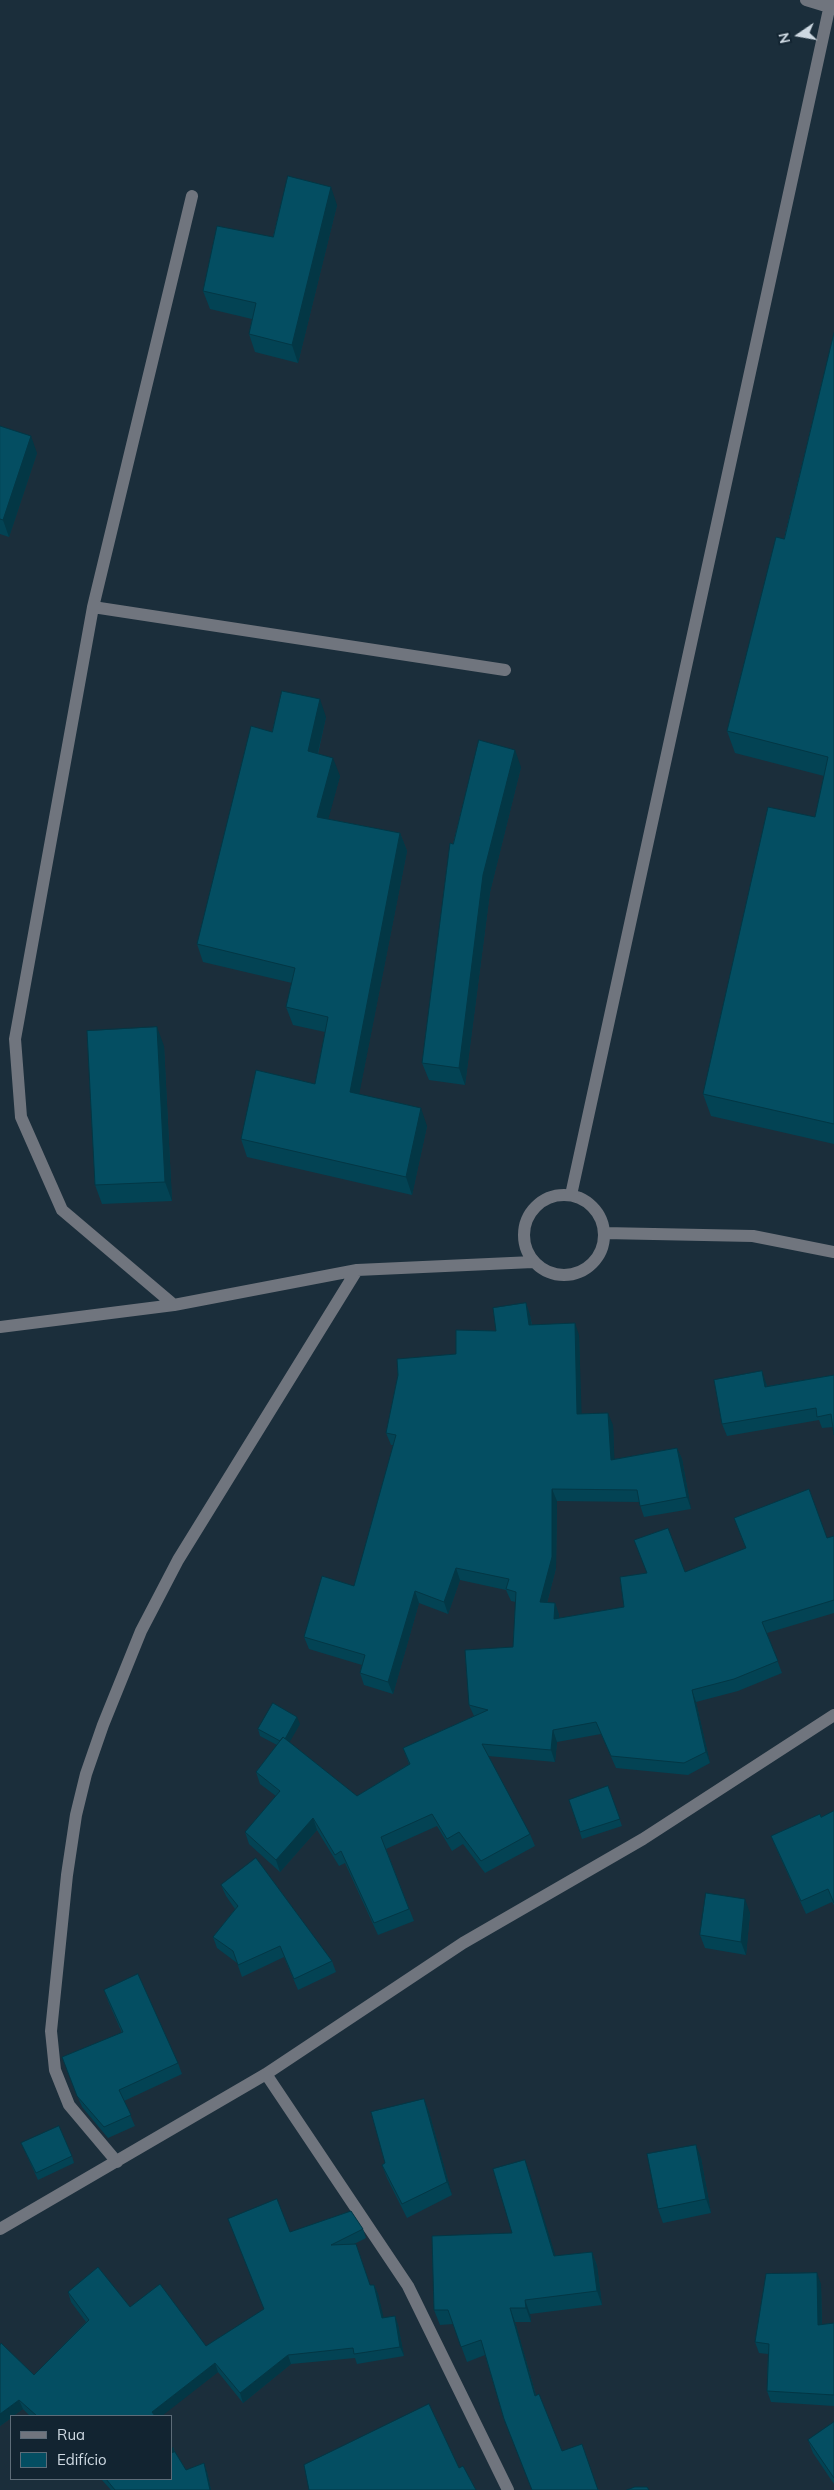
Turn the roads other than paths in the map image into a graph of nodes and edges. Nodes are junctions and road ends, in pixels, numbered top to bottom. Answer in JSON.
{"nodes":[{"id":1,"x":806,"y":0,"type":"edge"},
{"id":2,"x":830,"y":4,"type":"edge"},
{"id":3,"x":192,"y":196,"type":"dead end"},
{"id":4,"x":93,"y":607,"type":"junction"},
{"id":5,"x":505,"y":670,"type":"dead end"},
{"id":6,"x":571,"y":1195,"type":"junction"},
{"id":7,"x":604,"y":1233,"type":"junction"},
{"id":8,"x":834,"y":1252,"type":"edge"},
{"id":9,"x":533,"y":1262,"type":"junction"},
{"id":10,"x":358,"y":1270,"type":"junction"},
{"id":11,"x":174,"y":1305,"type":"junction"},
{"id":12,"x":0,"y":1327,"type":"edge"},
{"id":13,"x":834,"y":1716,"type":"edge"},
{"id":14,"x":266,"y":2074,"type":"junction"},
{"id":15,"x":117,"y":2162,"type":"junction"},
{"id":16,"x":1,"y":2226,"type":"edge"},
{"id":17,"x":508,"y":2490,"type":"edge"}],
"edges":[{"from":1,"to":2,"type":"street"},
{"from":2,"to":6,"type":"street"},
{"from":3,"to":4,"type":"street"},
{"from":4,"to":5,"type":"street"},
{"from":4,"to":11,"type":"street"},
{"from":6,"to":7,"type":"street"},
{"from":6,"to":9,"type":"street"},
{"from":7,"to":8,"type":"street"},
{"from":7,"to":9,"type":"street"},
{"from":9,"to":10,"type":"street"},
{"from":10,"to":11,"type":"street"},
{"from":10,"to":15,"type":"street"},
{"from":11,"to":12,"type":"street"},
{"from":13,"to":14,"type":"street"},
{"from":14,"to":15,"type":"street"},
{"from":14,"to":17,"type":"street"},
{"from":15,"to":16,"type":"street"}]}
